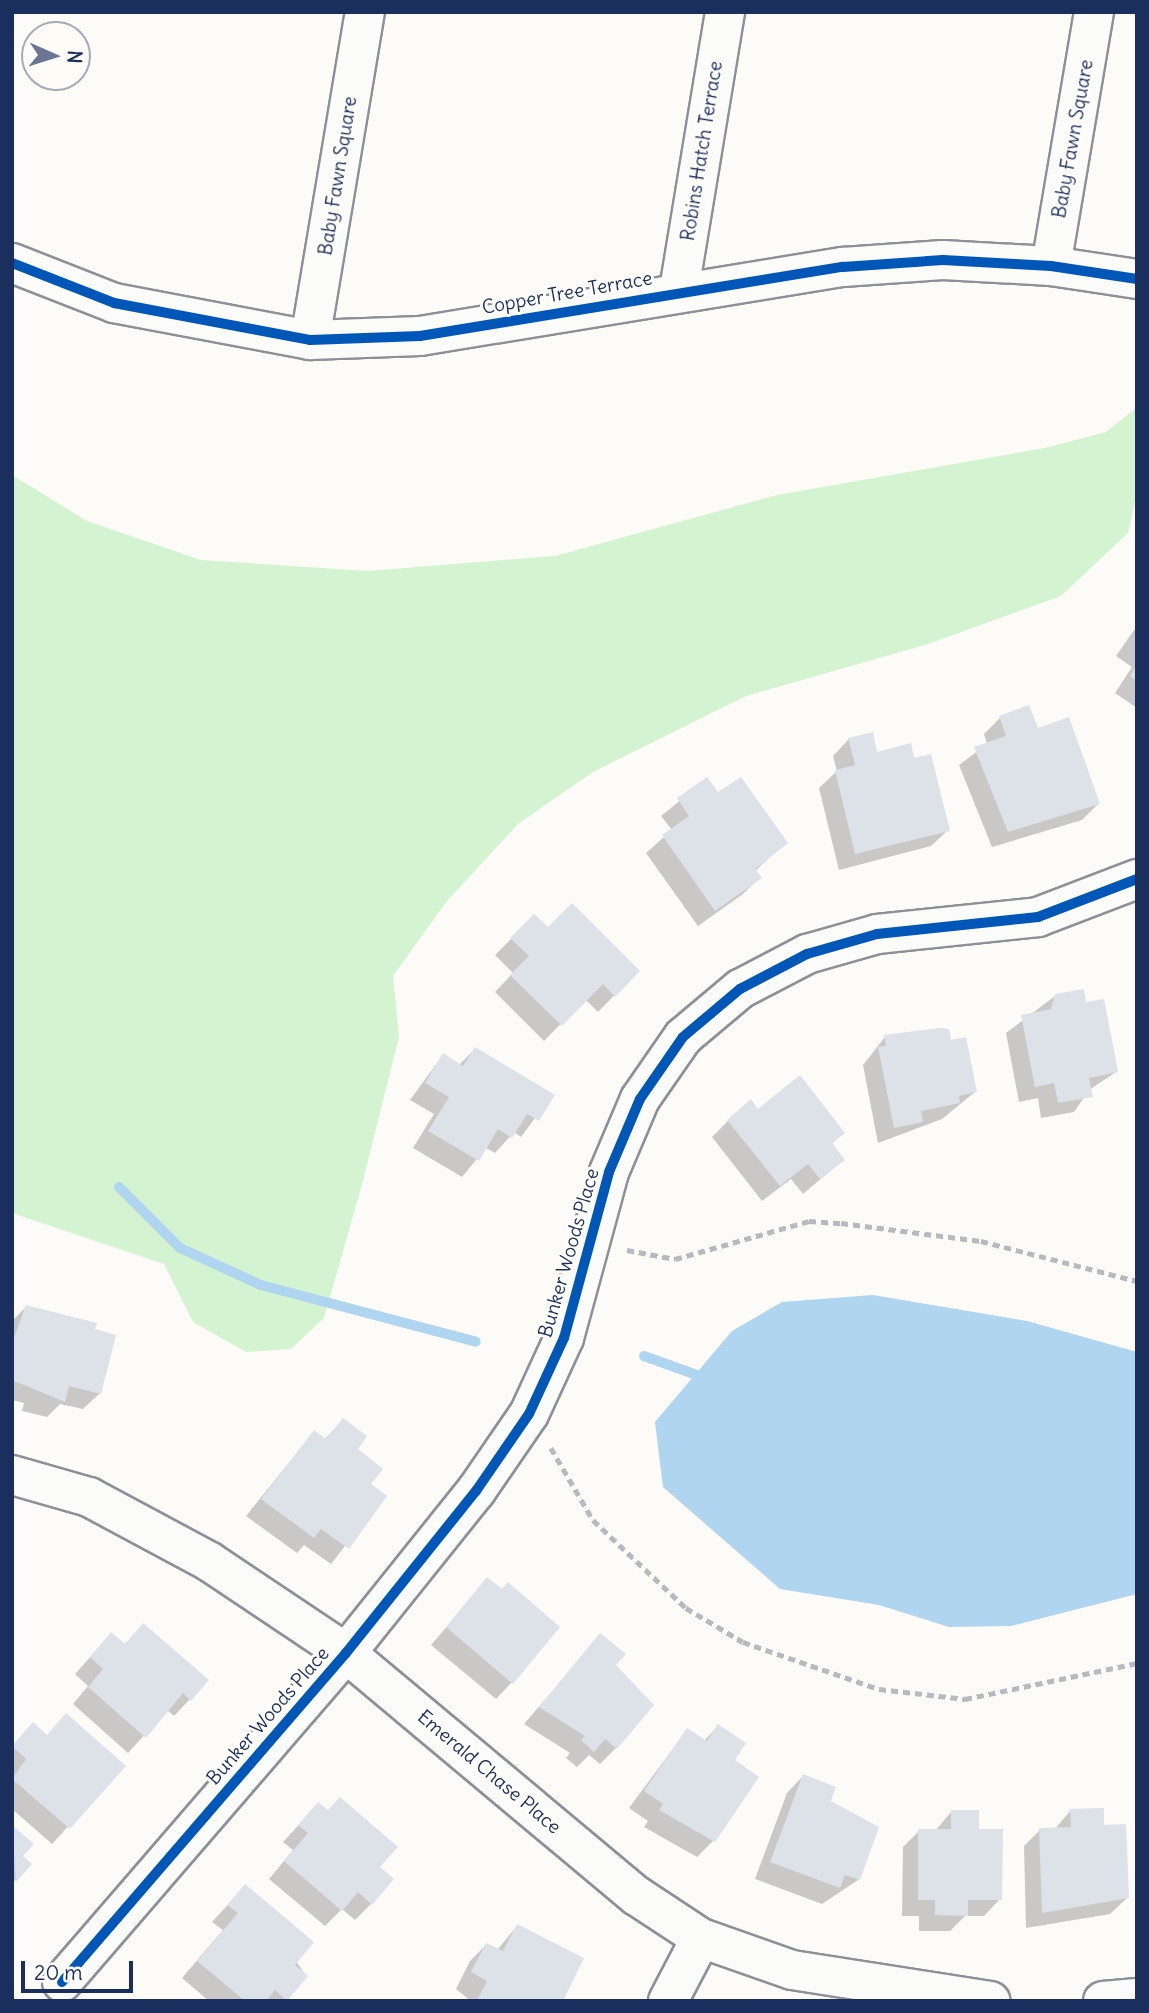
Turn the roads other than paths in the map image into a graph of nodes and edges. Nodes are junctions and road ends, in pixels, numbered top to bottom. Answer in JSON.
{"nodes":[{"id":1,"x":365,"y":12,"type":"edge"},
{"id":2,"x":724,"y":12,"type":"edge"},
{"id":3,"x":1094,"y":12,"type":"edge"},
{"id":4,"x":12,"y":263,"type":"edge"},
{"id":5,"x":1051,"y":266,"type":"junction"},
{"id":6,"x":1137,"y":279,"type":"edge"},
{"id":7,"x":679,"y":290,"type":"junction"},
{"id":8,"x":310,"y":340,"type":"junction"},
{"id":9,"x":1137,"y":879,"type":"edge"},
{"id":10,"x":12,"y":1475,"type":"edge"},
{"id":11,"x":346,"y":1653,"type":"junction"},
{"id":12,"x":701,"y":1937,"type":"junction"},
{"id":13,"x":62,"y":1982,"type":"dead end"},
{"id":14,"x":1137,"y":1998,"type":"edge"},
{"id":15,"x":668,"y":2001,"type":"edge"},
{"id":16,"x":991,"y":2001,"type":"edge"},
{"id":17,"x":1103,"y":2001,"type":"edge"}],
"edges":[{"from":1,"to":8,"type":"street","name":"Baby Fawn Square"},
{"from":2,"to":7,"type":"street","name":"Robins Hatch Terrace"},
{"from":3,"to":5,"type":"street","name":"Baby Fawn Square"},
{"from":4,"to":8,"type":"street","name":"Copper Tree Terrace"},
{"from":5,"to":6,"type":"street","name":"Copper Tree Terrace"},
{"from":5,"to":7,"type":"street","name":"Copper Tree Terrace"},
{"from":7,"to":8,"type":"street","name":"Copper Tree Terrace"},
{"from":9,"to":11,"type":"street","name":"Bunker Woods Place"},
{"from":10,"to":11,"type":"street","name":"Emerald Chase Place"},
{"from":11,"to":12,"type":"street","name":"Emerald Chase Place"},
{"from":11,"to":13,"type":"street","name":"Bunker Woods Place"},
{"from":12,"to":15,"type":"street"},
{"from":12,"to":16,"type":"street","name":"Emerald Chase Place"},
{"from":14,"to":17,"type":"street"}]}
